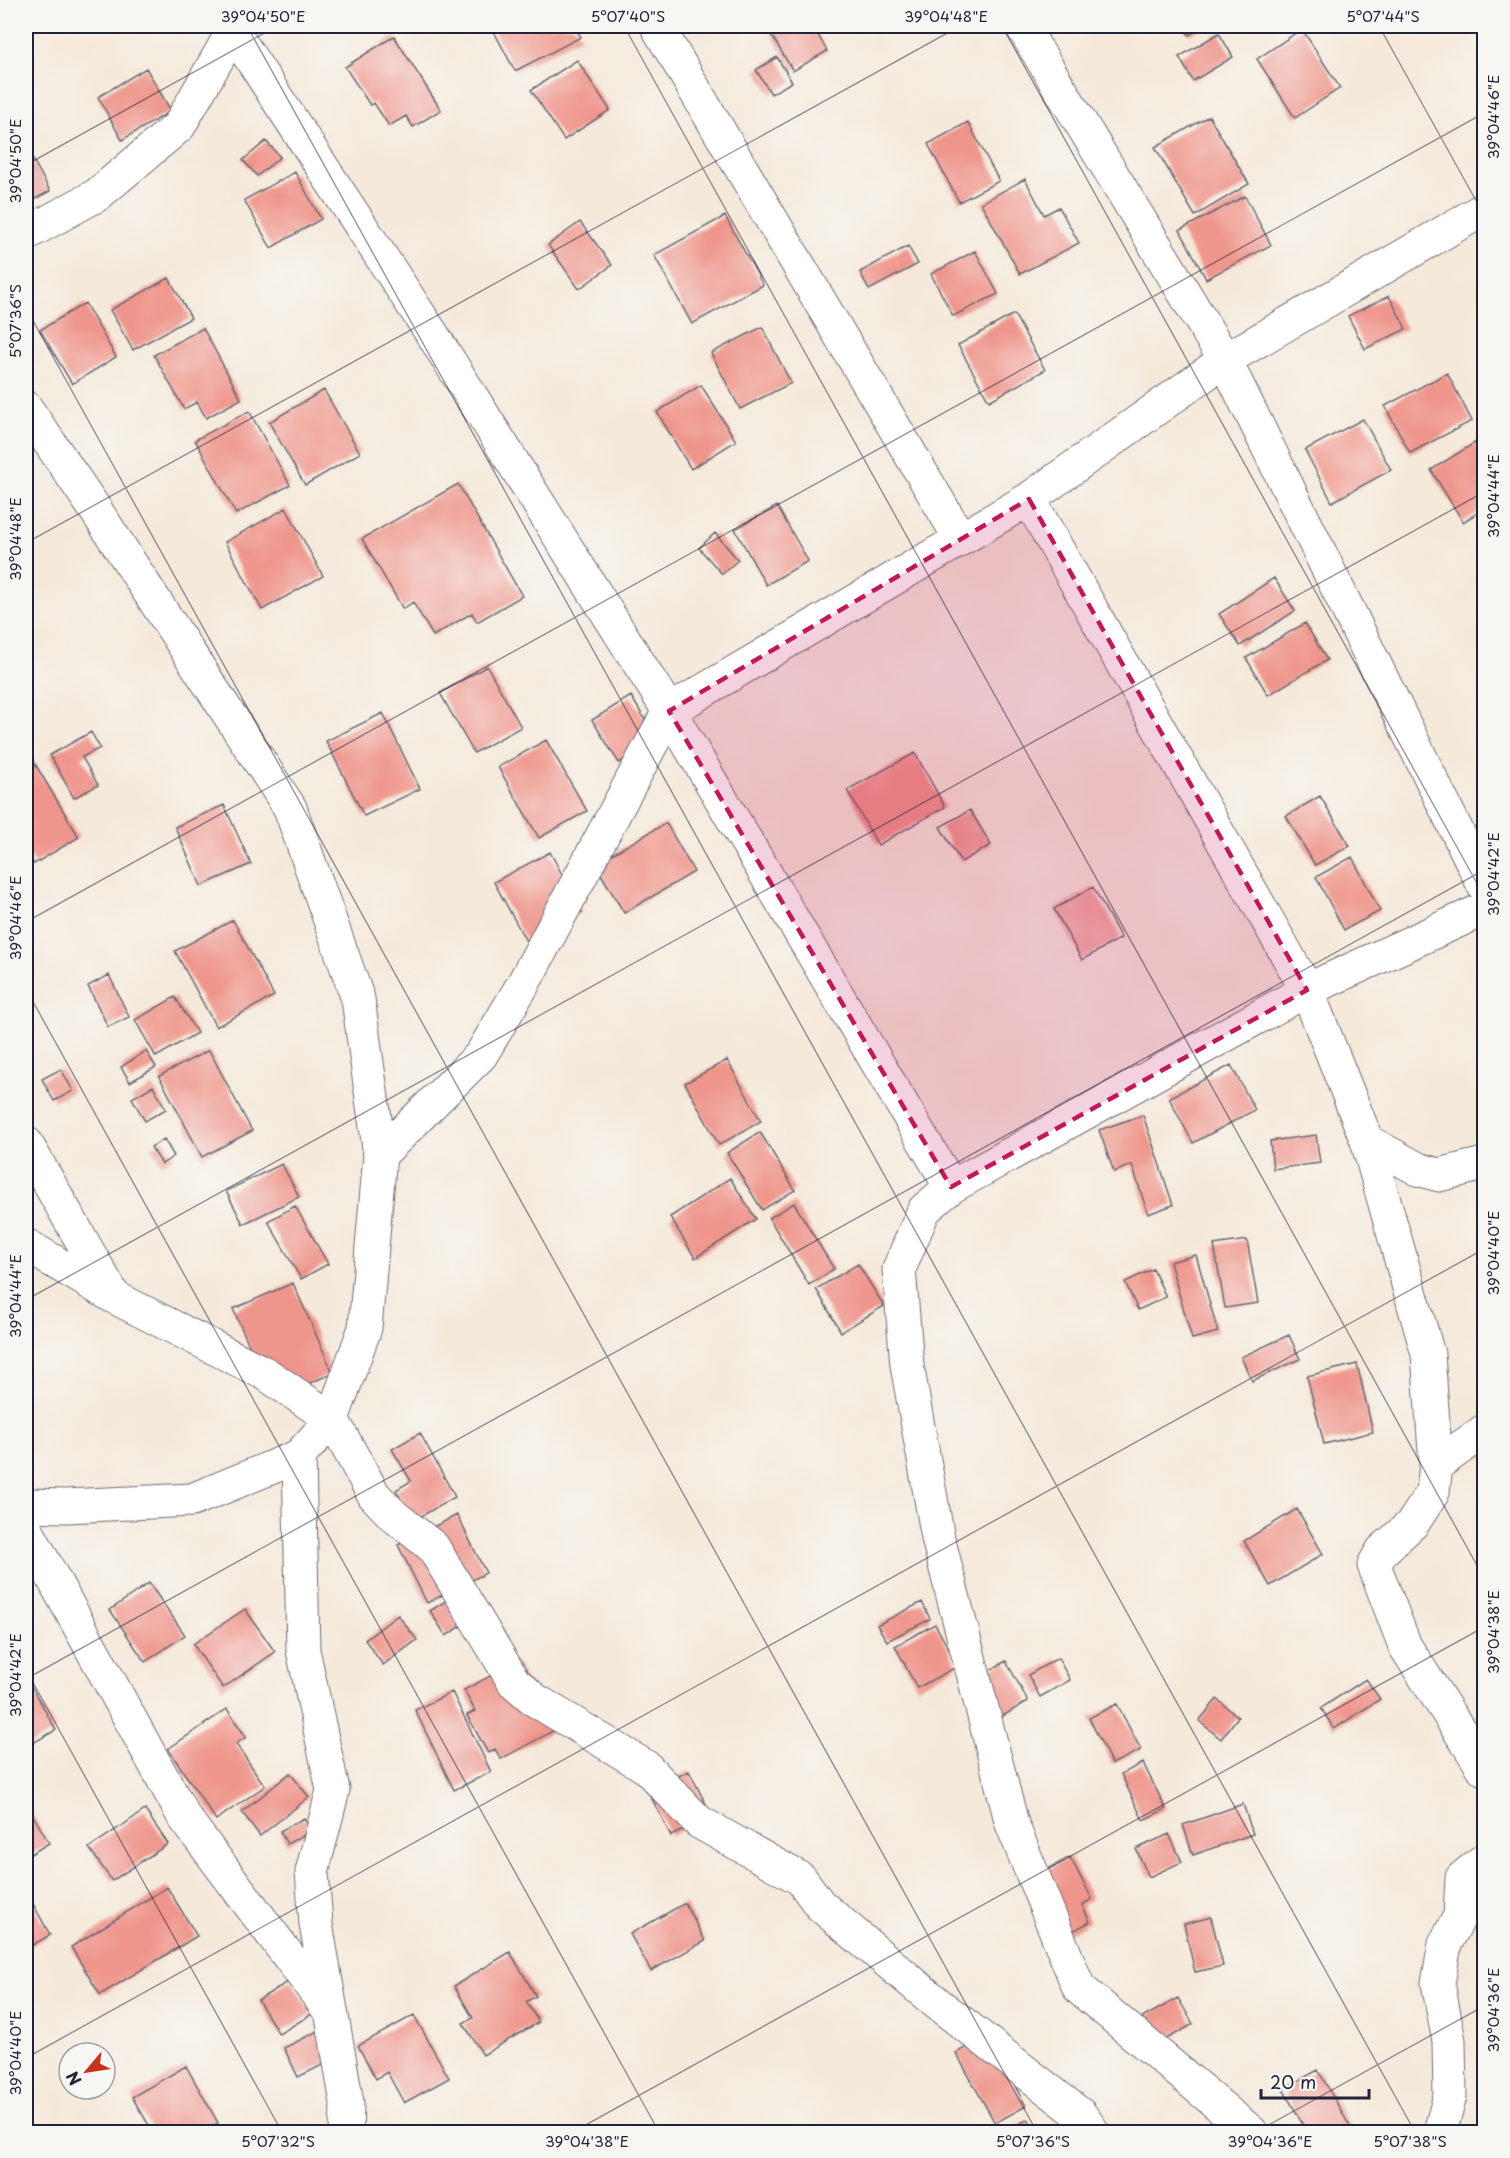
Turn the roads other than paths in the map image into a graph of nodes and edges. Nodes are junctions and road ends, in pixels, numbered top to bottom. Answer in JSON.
{"nodes":[{"id":1,"x":657,"y":26,"type":"edge"},
{"id":2,"x":1022,"y":26,"type":"edge"},
{"id":3,"x":234,"y":28,"type":"edge"},
{"id":4,"x":1485,"y":209,"type":"edge"},
{"id":5,"x":26,"y":234,"type":"edge"},
{"id":6,"x":1225,"y":360,"type":"junction"},
{"id":7,"x":26,"y":408,"type":"edge"},
{"id":8,"x":1029,"y":500,"type":"junction"},
{"id":9,"x":960,"y":538,"type":"junction"},
{"id":10,"x":669,"y":711,"type":"junction"},
{"id":11,"x":1485,"y":886,"type":"edge"},
{"id":12,"x":1485,"y":909,"type":"edge"},
{"id":13,"x":1306,"y":990,"type":"junction"},
{"id":14,"x":1367,"y":1141,"type":"junction"},
{"id":15,"x":26,"y":1143,"type":"edge"},
{"id":16,"x":380,"y":1155,"type":"junction"},
{"id":17,"x":1485,"y":1164,"type":"edge"},
{"id":18,"x":951,"y":1187,"type":"junction"},
{"id":19,"x":26,"y":1245,"type":"edge"},
{"id":20,"x":114,"y":1298,"type":"junction"},
{"id":21,"x":332,"y":1419,"type":"junction"},
{"id":22,"x":1485,"y":1431,"type":"edge"},
{"id":23,"x":299,"y":1456,"type":"junction"},
{"id":24,"x":1436,"y":1465,"type":"junction"},
{"id":25,"x":26,"y":1505,"type":"edge"},
{"id":26,"x":26,"y":1529,"type":"edge"},
{"id":27,"x":1485,"y":1769,"type":"edge"},
{"id":28,"x":1485,"y":1860,"type":"edge"},
{"id":29,"x":329,"y":2010,"type":"junction"},
{"id":30,"x":346,"y":2133,"type":"edge"},
{"id":31,"x":1093,"y":2133,"type":"edge"},
{"id":32,"x":1251,"y":2133,"type":"edge"},
{"id":33,"x":1440,"y":2133,"type":"edge"}],
"edges":[{"from":1,"to":9,"type":"street"},
{"from":2,"to":6,"type":"street"},
{"from":3,"to":5,"type":"street"},
{"from":3,"to":10,"type":"street"},
{"from":4,"to":6,"type":"street"},
{"from":6,"to":8,"type":"street"},
{"from":6,"to":11,"type":"street"},
{"from":7,"to":16,"type":"street"},
{"from":8,"to":9,"type":"street"},
{"from":8,"to":13,"type":"street"},
{"from":9,"to":10,"type":"street"},
{"from":10,"to":16,"type":"street"},
{"from":10,"to":18,"type":"street"},
{"from":12,"to":13,"type":"street"},
{"from":13,"to":14,"type":"street"},
{"from":13,"to":18,"type":"street"},
{"from":14,"to":17,"type":"street"},
{"from":14,"to":24,"type":"street"},
{"from":15,"to":20,"type":"street"},
{"from":16,"to":21,"type":"street"},
{"from":18,"to":32,"type":"street"},
{"from":19,"to":20,"type":"street"},
{"from":20,"to":21,"type":"street"},
{"from":21,"to":23,"type":"street"},
{"from":21,"to":31,"type":"street"},
{"from":22,"to":24,"type":"street"},
{"from":23,"to":25,"type":"street"},
{"from":23,"to":29,"type":"street"},
{"from":24,"to":27,"type":"street"},
{"from":26,"to":29,"type":"street"},
{"from":28,"to":33,"type":"street"},
{"from":29,"to":30,"type":"street"}]}
